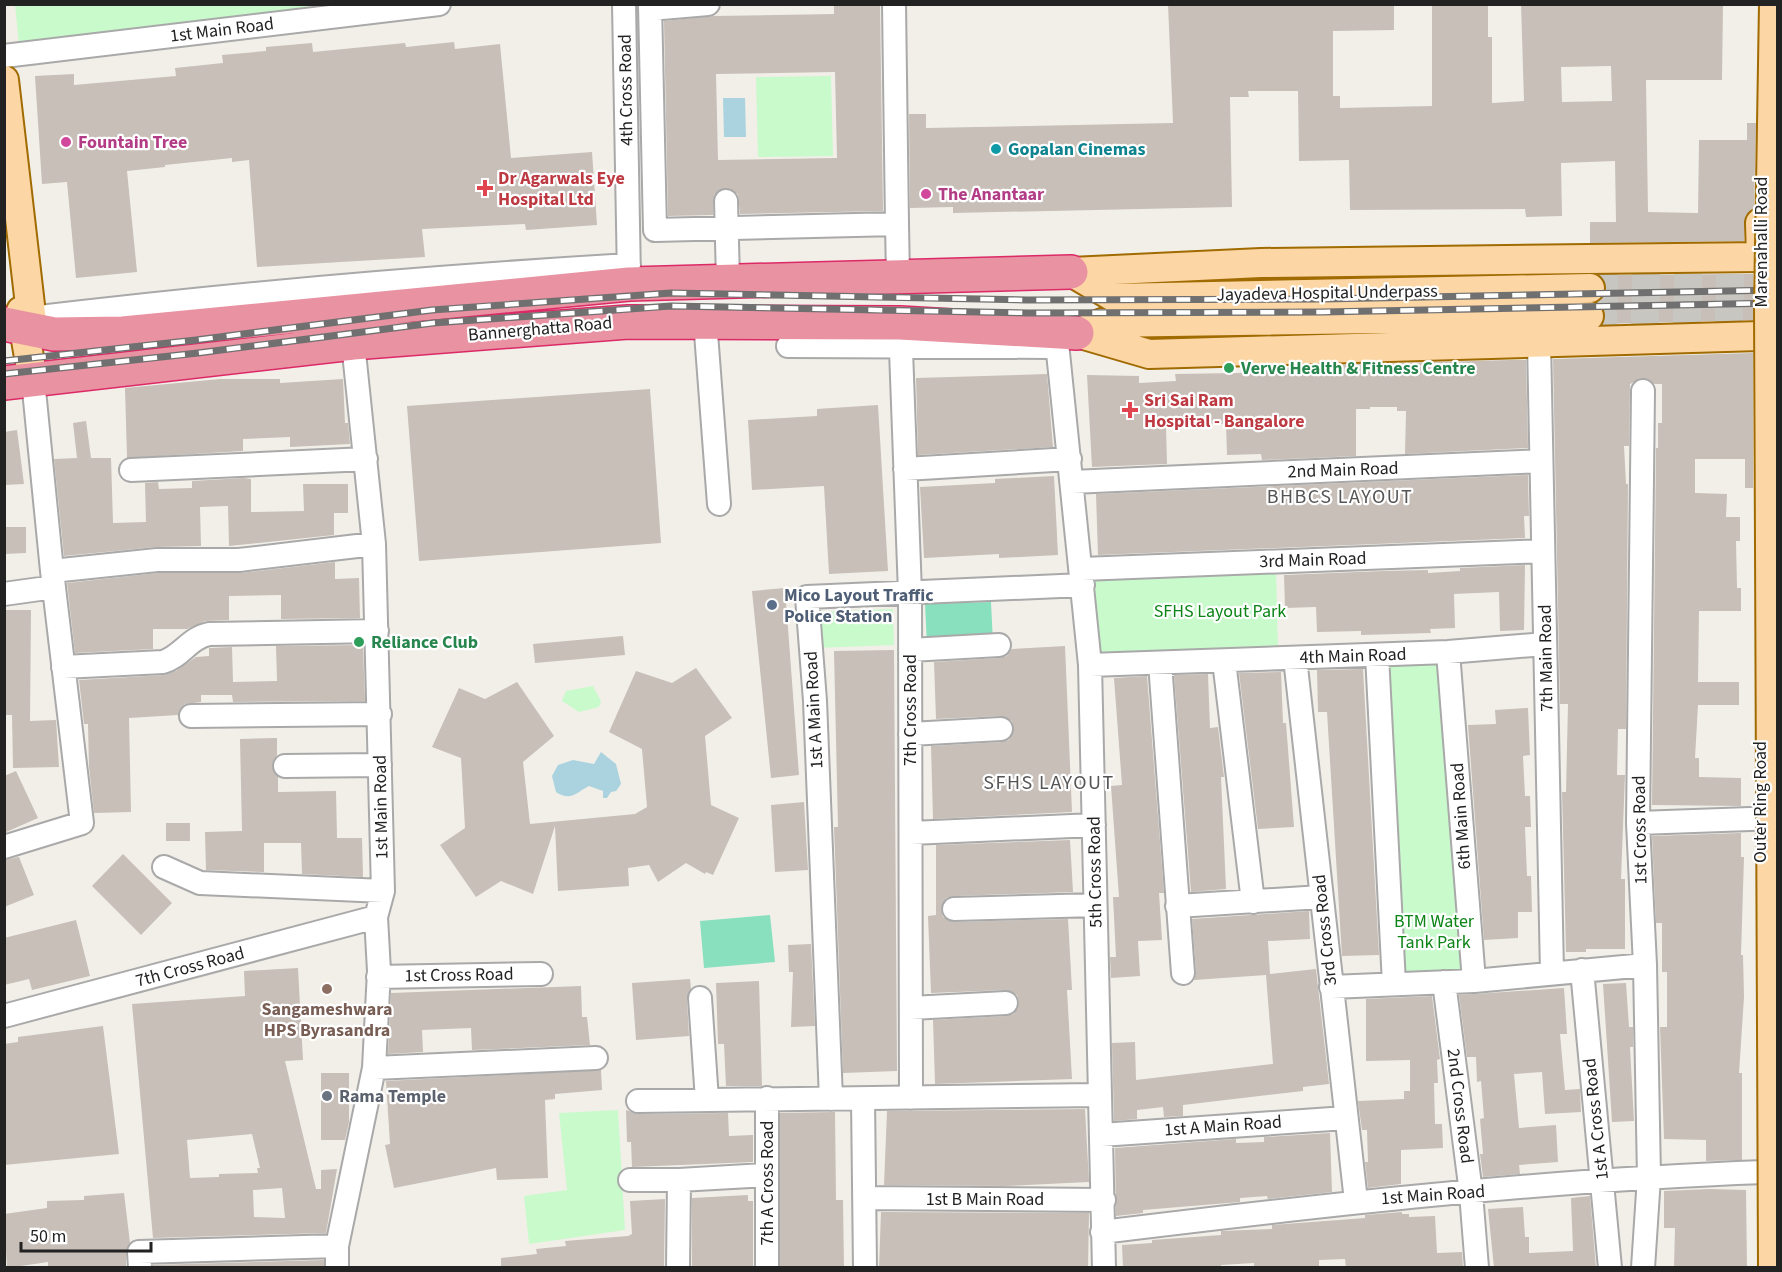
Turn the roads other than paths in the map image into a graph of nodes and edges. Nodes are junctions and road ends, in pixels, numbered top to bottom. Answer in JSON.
{"nodes":[{"id":1,"x":439,"y":4,"type":"edge"},
{"id":2,"x":624,"y":4,"type":"edge"},
{"id":3,"x":708,"y":4,"type":"edge"},
{"id":4,"x":894,"y":4,"type":"edge"},
{"id":5,"x":1766,"y":4,"type":"edge"},
{"id":6,"x":1774,"y":4,"type":"edge"},
{"id":7,"x":650,"y":7,"type":"edge"},
{"id":8,"x":4,"y":56,"type":"edge"},
{"id":9,"x":4,"y":80,"type":"edge"},
{"id":10,"x":4,"y":189,"type":"edge"},
{"id":11,"x":726,"y":201,"type":"dead end"},
{"id":12,"x":897,"y":224,"type":"junction"},
{"id":13,"x":726,"y":228,"type":"junction"},
{"id":14,"x":1761,"y":257,"type":"junction"},
{"id":15,"x":1071,"y":272,"type":"junction"},
{"id":16,"x":629,"y":274,"type":"junction"},
{"id":17,"x":898,"y":276,"type":"junction"},
{"id":18,"x":728,"y":281,"type":"junction"},
{"id":19,"x":705,"y":320,"type":"junction"},
{"id":20,"x":23,"y":325,"type":"edge"},
{"id":21,"x":900,"y":334,"type":"junction"},
{"id":22,"x":1760,"y":336,"type":"junction"},
{"id":23,"x":1064,"y":338,"type":"junction"},
{"id":24,"x":1539,"y":342,"type":"junction"},
{"id":25,"x":354,"y":343,"type":"junction"},
{"id":26,"x":788,"y":346,"type":"dead end"},
{"id":27,"x":24,"y":385,"type":"edge"},
{"id":28,"x":1643,"y":391,"type":"dead end"},
{"id":29,"x":4,"y":396,"type":"edge"},
{"id":30,"x":366,"y":459,"type":"junction"},
{"id":31,"x":1070,"y":459,"type":"junction"},
{"id":32,"x":1541,"y":461,"type":"junction"},
{"id":33,"x":905,"y":469,"type":"junction"},
{"id":34,"x":131,"y":470,"type":"dead end"},
{"id":35,"x":1072,"y":482,"type":"junction"},
{"id":36,"x":719,"y":504,"type":"dead end"},
{"id":37,"x":374,"y":544,"type":"junction"},
{"id":38,"x":1544,"y":552,"type":"junction"},
{"id":39,"x":1083,"y":577,"type":"junction"},
{"id":40,"x":52,"y":579,"type":"junction"},
{"id":41,"x":910,"y":593,"type":"junction"},
{"id":42,"x":4,"y":594,"type":"edge"},
{"id":43,"x":377,"y":631,"type":"junction"},
{"id":44,"x":1545,"y":644,"type":"junction"},
{"id":45,"x":999,"y":645,"type":"dead end"},
{"id":46,"x":910,"y":650,"type":"junction"},
{"id":47,"x":1448,"y":652,"type":"junction"},
{"id":48,"x":1377,"y":655,"type":"junction"},
{"id":49,"x":1295,"y":658,"type":"junction"},
{"id":50,"x":1224,"y":661,"type":"junction"},
{"id":51,"x":1160,"y":663,"type":"junction"},
{"id":52,"x":1090,"y":665,"type":"junction"},
{"id":53,"x":63,"y":667,"type":"junction"},
{"id":54,"x":380,"y":714,"type":"junction"},
{"id":55,"x":191,"y":716,"type":"dead end"},
{"id":56,"x":1001,"y":729,"type":"dead end"},
{"id":57,"x":910,"y":734,"type":"junction"},
{"id":58,"x":380,"y":765,"type":"junction"},
{"id":59,"x":285,"y":766,"type":"dead end"},
{"id":60,"x":1769,"y":819,"type":"edge"},
{"id":61,"x":1638,"y":823,"type":"junction"},
{"id":62,"x":1094,"y":825,"type":"junction"},
{"id":63,"x":911,"y":833,"type":"junction"},
{"id":64,"x":4,"y":847,"type":"edge"},
{"id":65,"x":164,"y":867,"type":"dead end"},
{"id":66,"x":383,"y":891,"type":"junction"},
{"id":67,"x":1321,"y":897,"type":"junction"},
{"id":68,"x":1252,"y":902,"type":"junction"},
{"id":69,"x":1095,"y":905,"type":"junction"},
{"id":70,"x":1177,"y":906,"type":"junction"},
{"id":71,"x":954,"y":909,"type":"dead end"},
{"id":72,"x":376,"y":917,"type":"junction"},
{"id":73,"x":1645,"y":965,"type":"junction"},
{"id":74,"x":1582,"y":970,"type":"junction"},
{"id":75,"x":1183,"y":972,"type":"dead end"},
{"id":76,"x":1552,"y":973,"type":"junction"},
{"id":77,"x":541,"y":974,"type":"dead end"},
{"id":78,"x":378,"y":977,"type":"junction"},
{"id":79,"x":1444,"y":981,"type":"junction"},
{"id":80,"x":1474,"y":981,"type":"junction"},
{"id":81,"x":1394,"y":984,"type":"junction"},
{"id":82,"x":1331,"y":987,"type":"junction"},
{"id":83,"x":700,"y":998,"type":"dead end"},
{"id":84,"x":1006,"y":1003,"type":"dead end"},
{"id":85,"x":911,"y":1008,"type":"junction"},
{"id":86,"x":4,"y":1017,"type":"edge"},
{"id":87,"x":597,"y":1058,"type":"dead end"},
{"id":88,"x":374,"y":1068,"type":"junction"},
{"id":89,"x":1098,"y":1095,"type":"junction"},
{"id":90,"x":767,"y":1098,"type":"junction"},
{"id":91,"x":911,"y":1098,"type":"junction"},
{"id":92,"x":831,"y":1099,"type":"junction"},
{"id":93,"x":863,"y":1099,"type":"junction"},
{"id":94,"x":707,"y":1100,"type":"junction"},
{"id":95,"x":638,"y":1101,"type":"dead end"},
{"id":96,"x":1346,"y":1118,"type":"junction"},
{"id":97,"x":1101,"y":1136,"type":"junction"},
{"id":98,"x":1765,"y":1172,"type":"junction"},
{"id":99,"x":766,"y":1175,"type":"junction"},
{"id":100,"x":1649,"y":1177,"type":"junction"},
{"id":101,"x":630,"y":1180,"type":"dead end"},
{"id":102,"x":680,"y":1180,"type":"junction"},
{"id":103,"x":1602,"y":1180,"type":"junction"},
{"id":104,"x":1471,"y":1192,"type":"junction"},
{"id":105,"x":866,"y":1198,"type":"junction"},
{"id":106,"x":1104,"y":1200,"type":"junction"},
{"id":107,"x":1356,"y":1201,"type":"junction"},
{"id":108,"x":1102,"y":1232,"type":"junction"},
{"id":109,"x":337,"y":1257,"type":"edge"},
{"id":110,"x":140,"y":1260,"type":"edge"},
{"id":111,"x":678,"y":1268,"type":"edge"},
{"id":112,"x":766,"y":1268,"type":"edge"},
{"id":113,"x":865,"y":1268,"type":"edge"},
{"id":114,"x":1104,"y":1268,"type":"edge"},
{"id":115,"x":1477,"y":1268,"type":"edge"},
{"id":116,"x":1610,"y":1268,"type":"edge"},
{"id":117,"x":1643,"y":1268,"type":"edge"},
{"id":118,"x":1765,"y":1268,"type":"edge"},
{"id":119,"x":1773,"y":1268,"type":"edge"}],
"edges":[{"from":1,"to":8,"type":"street","name":"1st Main Road"},
{"from":2,"to":16,"type":"street","name":"4th Cross Road"},
{"from":3,"to":7,"type":"street"},
{"from":4,"to":12,"type":"street"},
{"from":5,"to":14,"type":"main road","name":"Marenahalli Road"},
{"from":6,"to":119,"type":"main road","bridge":true},
{"from":7,"to":13,"type":"street"},
{"from":9,"to":20,"type":"main road"},
{"from":10,"to":20,"type":"main road"},
{"from":11,"to":13,"type":"street"},
{"from":12,"to":13,"type":"street"},
{"from":12,"to":17,"type":"street"},
{"from":13,"to":18,"type":"street"},
{"from":14,"to":15,"type":"main road"},
{"from":14,"to":22,"type":"highway","name":"Marenahalli Road"},
{"from":15,"to":17,"type":"highway","name":"Bannerghatta Road"},
{"from":15,"to":23,"type":"main road","name":"Jayadeva Hospital Underpass"},
{"from":16,"to":18,"type":"highway","name":"Bannerghatta Road"},
{"from":16,"to":20,"type":"highway","name":"Bannerghatta Road"},
{"from":17,"to":18,"type":"highway","name":"Bannerghatta Road"},
{"from":19,"to":21,"type":"highway","name":"Bannerghatta Road"},
{"from":19,"to":25,"type":"highway","name":"Bannerghatta Road"},
{"from":19,"to":36,"type":"street"},
{"from":20,"to":27,"type":"main road"},
{"from":21,"to":23,"type":"highway","name":"Bannerghatta Road"},
{"from":21,"to":26,"type":"street"},
{"from":21,"to":33,"type":"street","name":"7th Cross Road"},
{"from":22,"to":24,"type":"main road"},
{"from":22,"to":60,"type":"highway","name":"Outer Ring Road"},
{"from":23,"to":24,"type":"main road"},
{"from":23,"to":31,"type":"street","name":"5th Cross Road"},
{"from":24,"to":32,"type":"street","name":"7th Main Road"},
{"from":25,"to":27,"type":"highway","name":"Bannerghatta Road"},
{"from":25,"to":30,"type":"street","name":"1st Main Road"},
{"from":27,"to":29,"type":"street"},
{"from":27,"to":40,"type":"street"},
{"from":28,"to":61,"type":"street","name":"1st Cross Road"},
{"from":30,"to":34,"type":"street"},
{"from":30,"to":37,"type":"street","name":"1st Main Road"},
{"from":31,"to":33,"type":"street"},
{"from":31,"to":35,"type":"street","name":"5th Cross Road"},
{"from":32,"to":35,"type":"street","name":"2nd Main Road"},
{"from":32,"to":38,"type":"street","name":"7th Main Road"},
{"from":33,"to":41,"type":"street","name":"7th Cross Road"},
{"from":35,"to":39,"type":"street","name":"5th Cross Road"},
{"from":37,"to":40,"type":"street"},
{"from":37,"to":43,"type":"street","name":"1st Main Road"},
{"from":38,"to":39,"type":"street","name":"3rd Main Road"},
{"from":38,"to":44,"type":"street","name":"7th Main Road"},
{"from":39,"to":41,"type":"street","name":"1st A Main Road"},
{"from":39,"to":52,"type":"street","name":"5th Cross Road"},
{"from":40,"to":42,"type":"street"},
{"from":40,"to":53,"type":"street"},
{"from":41,"to":46,"type":"street","name":"7th Cross Road"},
{"from":41,"to":92,"type":"street","name":"1st A Main Road"},
{"from":43,"to":53,"type":"street"},
{"from":43,"to":54,"type":"street","name":"1st Main Road"},
{"from":44,"to":47,"type":"street","name":"4th Main Road"},
{"from":44,"to":76,"type":"street","name":"7th Main Road"},
{"from":45,"to":46,"type":"street"},
{"from":46,"to":57,"type":"street","name":"7th Cross Road"},
{"from":47,"to":48,"type":"street","name":"4th Main Road"},
{"from":47,"to":80,"type":"street","name":"6th Main Road"},
{"from":48,"to":49,"type":"street","name":"4th Main Road"},
{"from":48,"to":81,"type":"street"},
{"from":49,"to":50,"type":"street","name":"4th Main Road"},
{"from":49,"to":67,"type":"street","name":"3rd Cross Road"},
{"from":50,"to":51,"type":"street","name":"4th Main Road"},
{"from":50,"to":68,"type":"street"},
{"from":51,"to":52,"type":"street","name":"4th Main Road"},
{"from":51,"to":70,"type":"street"},
{"from":52,"to":62,"type":"street","name":"5th Cross Road"},
{"from":53,"to":64,"type":"street"},
{"from":54,"to":55,"type":"street"},
{"from":54,"to":58,"type":"street","name":"1st Main Road"},
{"from":56,"to":57,"type":"street"},
{"from":57,"to":63,"type":"street","name":"7th Cross Road"},
{"from":58,"to":59,"type":"street"},
{"from":58,"to":66,"type":"street","name":"1st Main Road"},
{"from":60,"to":61,"type":"street"},
{"from":60,"to":98,"type":"highway","name":"Outer Ring Road"},
{"from":61,"to":73,"type":"street","name":"1st Cross Road"},
{"from":62,"to":63,"type":"street"},
{"from":62,"to":69,"type":"street","name":"5th Cross Road"},
{"from":63,"to":85,"type":"street","name":"7th Cross Road"},
{"from":65,"to":66,"type":"street"},
{"from":66,"to":72,"type":"street","name":"1st Main Road"},
{"from":67,"to":68,"type":"street"},
{"from":67,"to":82,"type":"street","name":"3rd Cross Road"},
{"from":68,"to":70,"type":"street"},
{"from":69,"to":71,"type":"street"},
{"from":69,"to":89,"type":"street","name":"5th Cross Road"},
{"from":70,"to":75,"type":"street"},
{"from":72,"to":78,"type":"street","name":"1st Main Road"},
{"from":72,"to":86,"type":"street","name":"7th Cross Road"},
{"from":73,"to":74,"type":"street"},
{"from":73,"to":100,"type":"street","name":"1st Cross Road"},
{"from":74,"to":76,"type":"street"},
{"from":74,"to":103,"type":"street","name":"1st A Cross Road"},
{"from":76,"to":80,"type":"street"},
{"from":77,"to":78,"type":"street","name":"1st Cross Road"},
{"from":78,"to":88,"type":"street","name":"1st Main Road"},
{"from":79,"to":80,"type":"street"},
{"from":79,"to":81,"type":"street"},
{"from":79,"to":104,"type":"street","name":"2nd Cross Road"},
{"from":81,"to":82,"type":"street"},
{"from":82,"to":96,"type":"street","name":"3rd Cross Road"},
{"from":83,"to":94,"type":"street"},
{"from":84,"to":85,"type":"street"},
{"from":85,"to":91,"type":"street","name":"7th Cross Road"},
{"from":87,"to":88,"type":"street"},
{"from":88,"to":109,"type":"street","name":"1st Main Road"},
{"from":89,"to":91,"type":"street"},
{"from":89,"to":97,"type":"street","name":"5th Cross Road"},
{"from":90,"to":92,"type":"street"},
{"from":90,"to":94,"type":"street"},
{"from":90,"to":99,"type":"street","name":"7th A Cross Road"},
{"from":91,"to":93,"type":"street"},
{"from":92,"to":93,"type":"street"},
{"from":93,"to":105,"type":"street"},
{"from":94,"to":95,"type":"street"},
{"from":96,"to":97,"type":"street","name":"1st A Main Road"},
{"from":96,"to":107,"type":"street","name":"3rd Cross Road"},
{"from":97,"to":106,"type":"street","name":"5th Cross Road"},
{"from":98,"to":100,"type":"street","name":"1st Main Road"},
{"from":98,"to":118,"type":"highway","name":"Outer Ring Road"},
{"from":99,"to":102,"type":"street"},
{"from":99,"to":112,"type":"street","name":"7th A Cross Road"},
{"from":100,"to":103,"type":"street","name":"1st Main Road"},
{"from":100,"to":117,"type":"street","name":"1st Cross Road"},
{"from":101,"to":102,"type":"street"},
{"from":102,"to":111,"type":"street"},
{"from":103,"to":104,"type":"street","name":"1st Main Road"},
{"from":103,"to":116,"type":"street","name":"1st A Cross Road"},
{"from":104,"to":107,"type":"street","name":"1st Main Road"},
{"from":104,"to":115,"type":"street","name":"2nd Cross Road"},
{"from":105,"to":106,"type":"street","name":"1st B Main Road"},
{"from":105,"to":113,"type":"street"},
{"from":106,"to":108,"type":"street","name":"5th Cross Road"},
{"from":107,"to":108,"type":"street","name":"1st Main Road"},
{"from":108,"to":114,"type":"street","name":"5th Cross Road"},
{"from":109,"to":110,"type":"street"}]}
